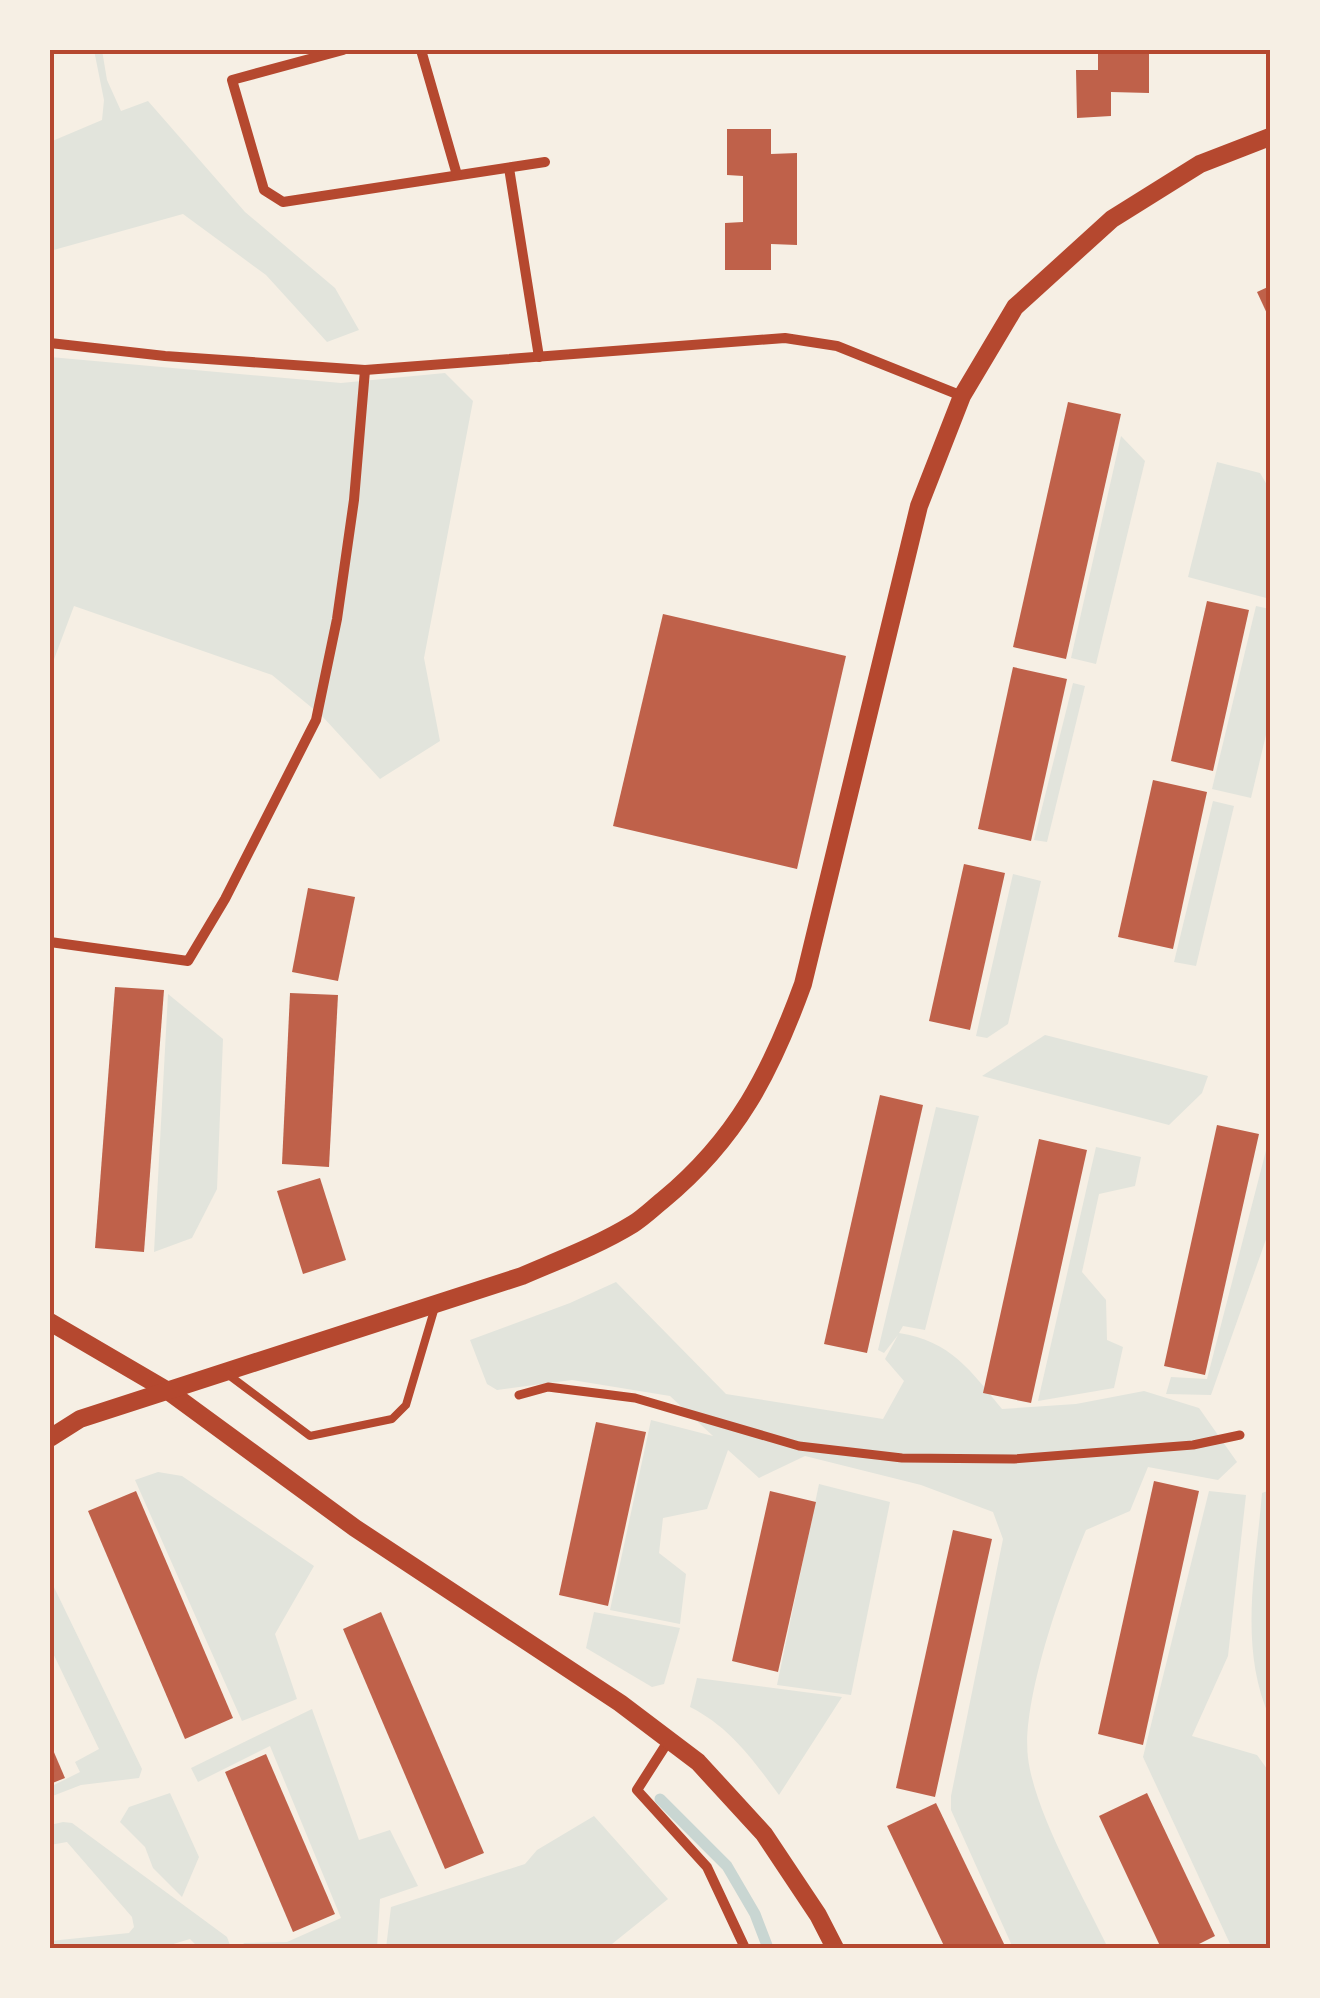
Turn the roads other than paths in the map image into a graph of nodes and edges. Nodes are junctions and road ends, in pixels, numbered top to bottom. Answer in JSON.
{"nodes":[{"id":1,"x":343,"y":50,"type":"edge"},
{"id":2,"x":421,"y":50,"type":"edge"},
{"id":3,"x":1270,"y":137,"type":"edge"},
{"id":4,"x":546,"y":162,"type":"dead end"},
{"id":5,"x":509,"y":168,"type":"junction"},
{"id":6,"x":457,"y":176,"type":"junction"},
{"id":7,"x":50,"y":342,"type":"edge"},
{"id":8,"x":539,"y":357,"type":"junction"},
{"id":9,"x":365,"y":370,"type":"junction"},
{"id":10,"x":962,"y":396,"type":"junction"},
{"id":11,"x":50,"y":942,"type":"edge"},
{"id":12,"x":436,"y":1303,"type":"junction"},
{"id":13,"x":50,"y":1322,"type":"edge"},
{"id":14,"x":225,"y":1372,"type":"junction"},
{"id":15,"x":168,"y":1391,"type":"junction"},
{"id":16,"x":519,"y":1395,"type":"dead end"},
{"id":17,"x":1240,"y":1434,"type":"dead end"},
{"id":18,"x":50,"y":1438,"type":"edge"},
{"id":19,"x":668,"y":1740,"type":"junction"},
{"id":20,"x":744,"y":1948,"type":"edge"},
{"id":21,"x":835,"y":1948,"type":"edge"}],
"edges":[{"from":1,"to":6,"type":"street"},
{"from":2,"to":6,"type":"street"},
{"from":3,"to":10,"type":"street"},
{"from":4,"to":5,"type":"street"},
{"from":5,"to":6,"type":"street"},
{"from":5,"to":8,"type":"street"},
{"from":7,"to":9,"type":"street"},
{"from":8,"to":9,"type":"street"},
{"from":8,"to":10,"type":"street"},
{"from":9,"to":11,"type":"street"},
{"from":10,"to":12,"type":"street"},
{"from":12,"to":14,"type":"street"},
{"from":12,"to":14,"type":"lane"},
{"from":13,"to":15,"type":"street"},
{"from":14,"to":15,"type":"street"},
{"from":15,"to":18,"type":"street"},
{"from":15,"to":19,"type":"street"},
{"from":16,"to":17,"type":"street"},
{"from":19,"to":20,"type":"street"},
{"from":19,"to":21,"type":"street"}]}
